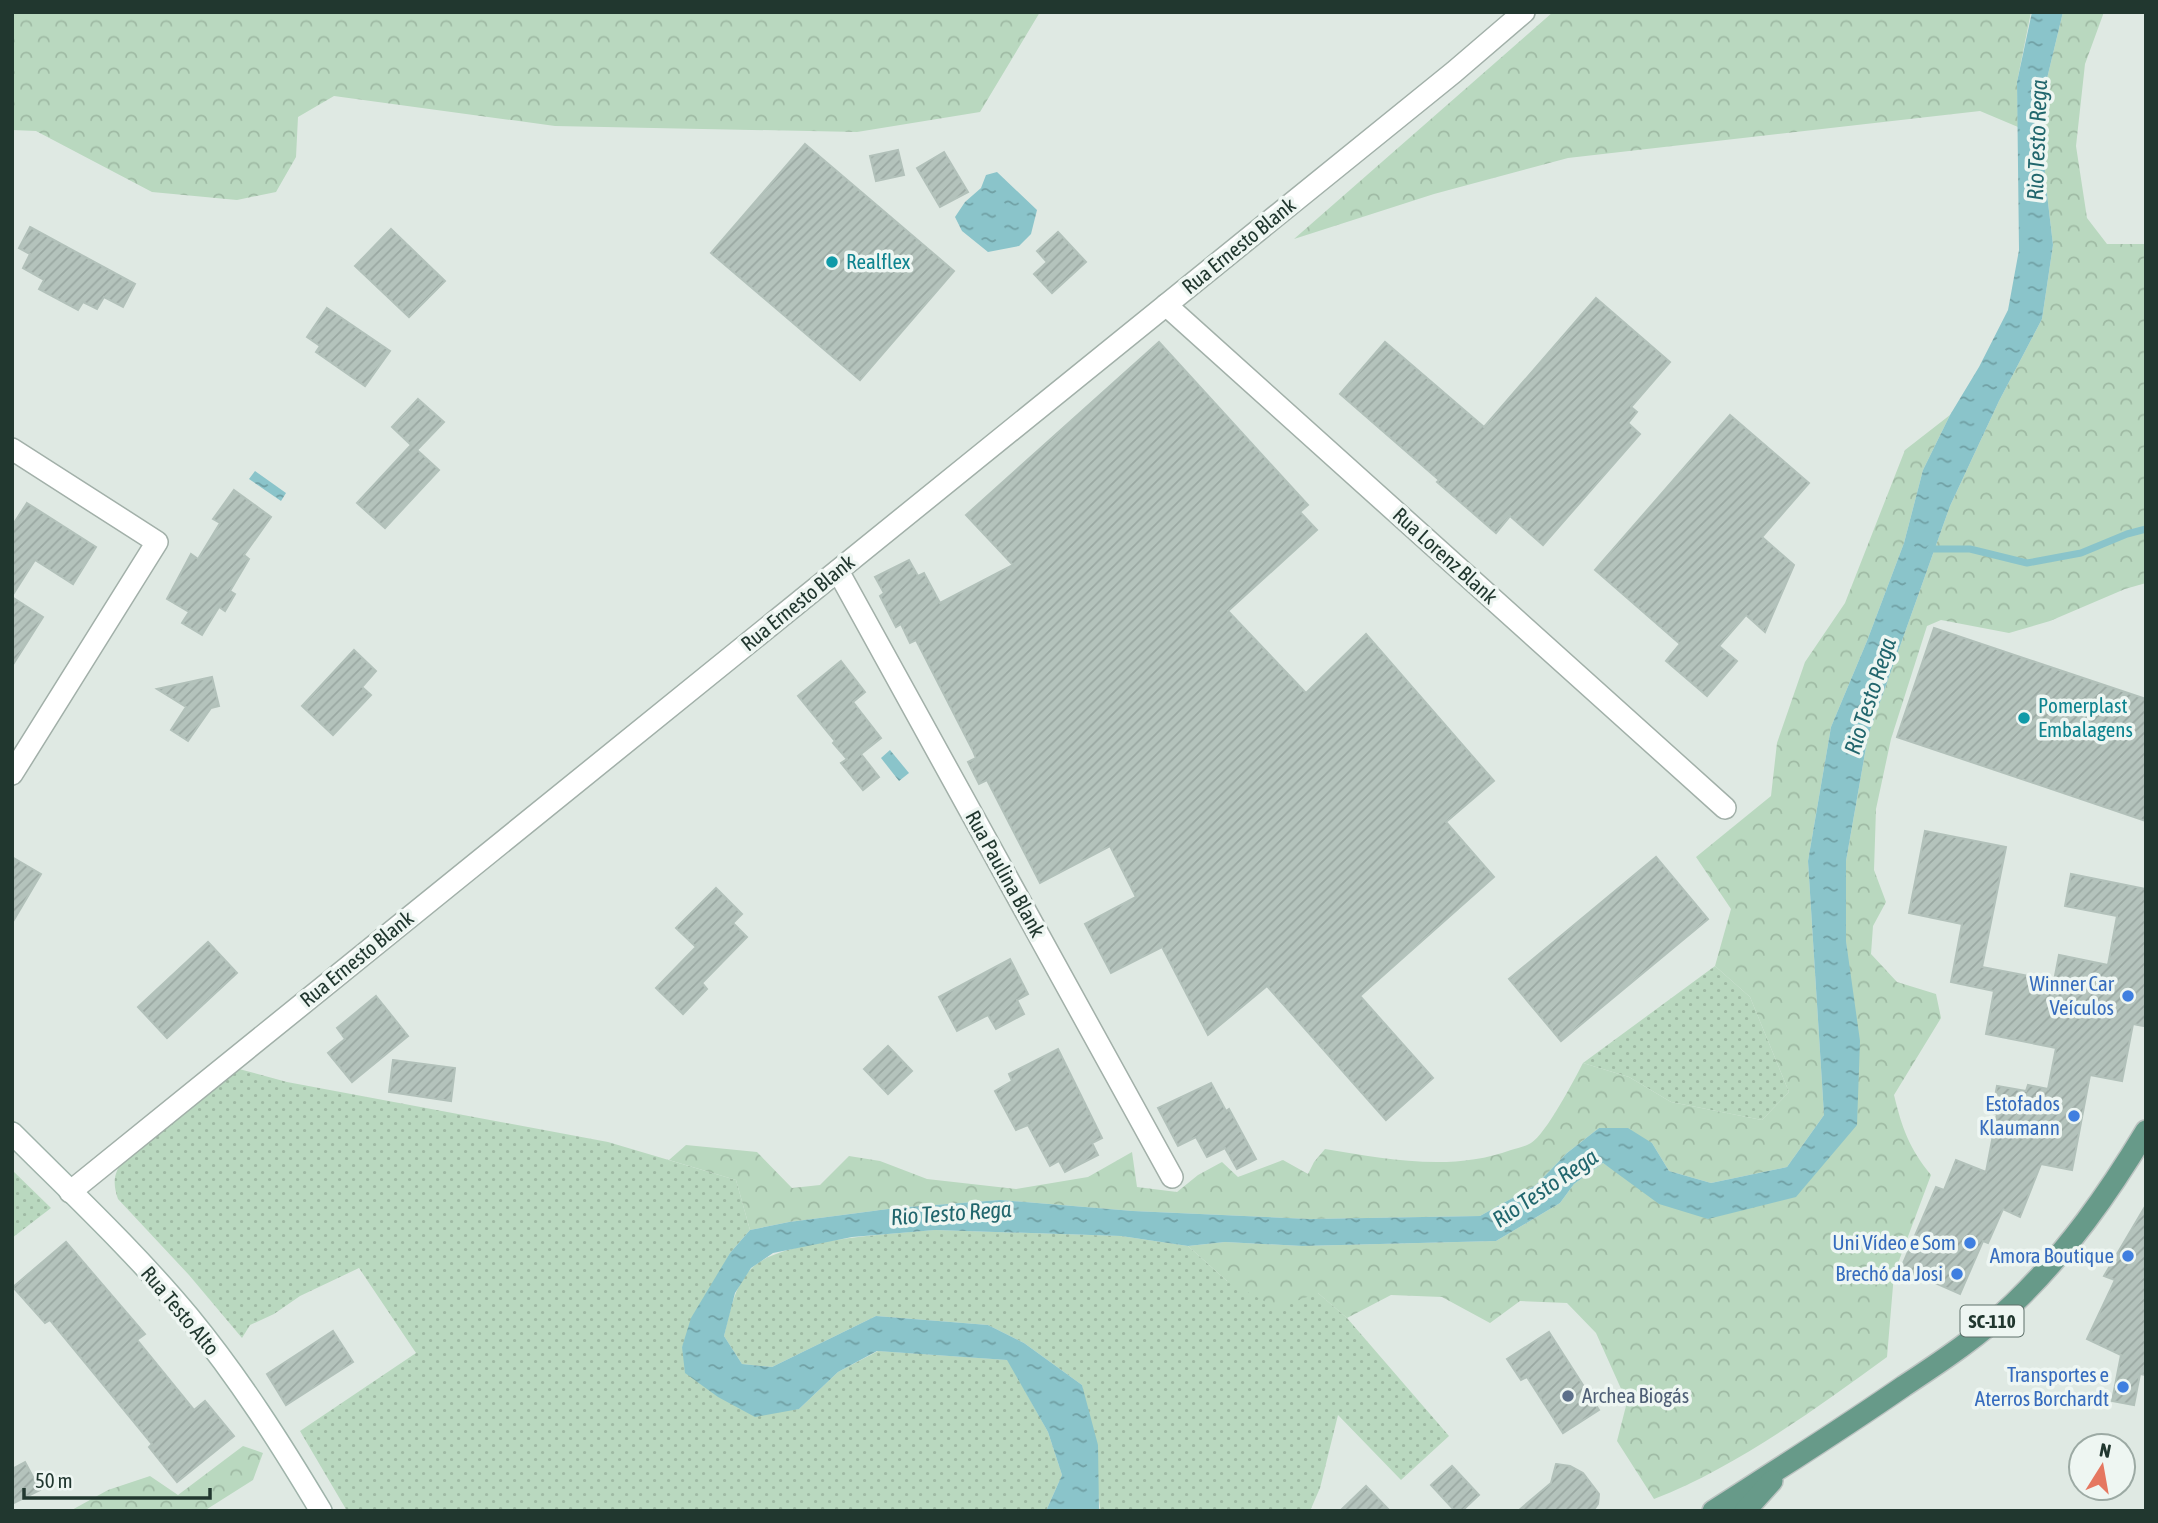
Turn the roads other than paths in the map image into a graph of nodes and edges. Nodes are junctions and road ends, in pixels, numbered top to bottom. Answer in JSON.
{"nodes":[{"id":1,"x":1524,"y":12,"type":"edge"},
{"id":2,"x":1166,"y":305,"type":"junction"},
{"id":3,"x":12,"y":449,"type":"edge"},
{"id":4,"x":838,"y":570,"type":"junction"},
{"id":5,"x":12,"y":774,"type":"edge"},
{"id":6,"x":1725,"y":808,"type":"dead end"},
{"id":7,"x":2146,"y":1131,"type":"edge"},
{"id":8,"x":12,"y":1133,"type":"edge"},
{"id":9,"x":1172,"y":1177,"type":"dead end"},
{"id":10,"x":71,"y":1192,"type":"junction"},
{"id":11,"x":1790,"y":1462,"type":"junction"},
{"id":12,"x":321,"y":1511,"type":"edge"},
{"id":13,"x":1713,"y":1511,"type":"edge"},
{"id":14,"x":1745,"y":1511,"type":"edge"}],
"edges":[{"from":1,"to":2,"type":"street","name":"Rua Ernesto Blank"},
{"from":2,"to":4,"type":"street","name":"Rua Ernesto Blank"},
{"from":2,"to":6,"type":"street","name":"Rua Lorenz Blank"},
{"from":3,"to":5,"type":"street"},
{"from":4,"to":9,"type":"street","name":"Rua Paulina Blank"},
{"from":4,"to":10,"type":"street","name":"Rua Ernesto Blank"},
{"from":7,"to":11,"type":"main road","number":"SC-110"},
{"from":8,"to":10,"type":"street","name":"Rua Testo Alto"},
{"from":10,"to":12,"type":"street","name":"Rua Testo Alto"},
{"from":11,"to":13,"type":"main road","number":"SC-110"},
{"from":11,"to":14,"type":"main road","number":"SC-110"}]}
